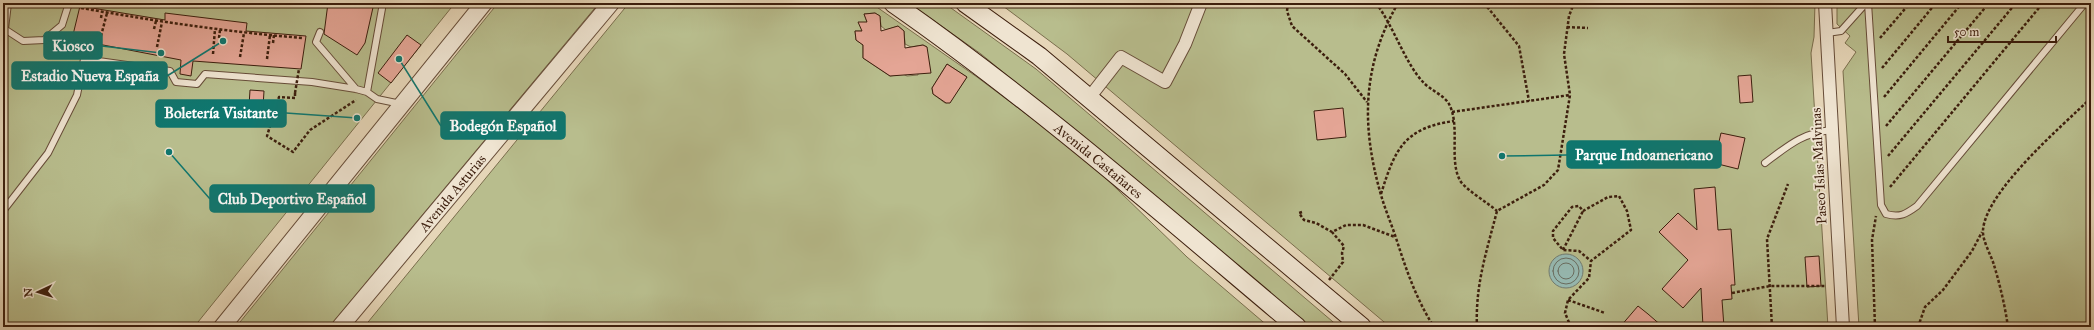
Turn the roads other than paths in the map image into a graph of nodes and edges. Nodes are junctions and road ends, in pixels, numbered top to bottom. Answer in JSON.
{"nodes":[{"id":1,"x":8,"y":3,"type":"edge"},
{"id":2,"x":69,"y":3,"type":"edge"},
{"id":3,"x":383,"y":3,"type":"edge"},
{"id":4,"x":484,"y":3,"type":"edge"},
{"id":5,"x":611,"y":3,"type":"edge"},
{"id":6,"x":893,"y":3,"type":"edge"},
{"id":7,"x":965,"y":3,"type":"edge"},
{"id":8,"x":1201,"y":3,"type":"edge"},
{"id":9,"x":1825,"y":3,"type":"edge"},
{"id":10,"x":1867,"y":3,"type":"edge"},
{"id":11,"x":2085,"y":3,"type":"edge"},
{"id":12,"x":4,"y":28,"type":"edge"},
{"id":13,"x":320,"y":32,"type":"dead end"},
{"id":14,"x":1827,"y":33,"type":"junction"},
{"id":15,"x":356,"y":89,"type":"junction"},
{"id":16,"x":367,"y":92,"type":"junction"},
{"id":17,"x":1089,"y":98,"type":"junction"},
{"id":18,"x":401,"y":104,"type":"junction"},
{"id":19,"x":1832,"y":130,"type":"junction"},
{"id":20,"x":1765,"y":163,"type":"dead end"},
{"id":21,"x":3,"y":212,"type":"edge"},
{"id":22,"x":222,"y":327,"type":"edge"},
{"id":23,"x":340,"y":327,"type":"edge"},
{"id":24,"x":1298,"y":327,"type":"edge"},
{"id":25,"x":1362,"y":327,"type":"edge"},
{"id":26,"x":1843,"y":327,"type":"edge"}],
"edges":[{"from":1,"to":12,"type":"lane"},
{"from":2,"to":12,"type":"lane"},
{"from":3,"to":16,"type":"lane"},
{"from":4,"to":18,"type":"street"},
{"from":5,"to":23,"type":"street","name":"Avenida Asturias"},
{"from":6,"to":24,"type":"main road","name":"Avenida Castañares"},
{"from":7,"to":17,"type":"main road"},
{"from":8,"to":17,"type":"street"},
{"from":9,"to":14,"type":"street","name":"Paseo Islas Malvinas"},
{"from":10,"to":11,"type":"lane"},
{"from":10,"to":14,"type":"lane"},
{"from":13,"to":15,"type":"lane"},
{"from":14,"to":19,"type":"street","name":"Paseo Islas Malvinas"},
{"from":15,"to":16,"type":"lane"},
{"from":15,"to":21,"type":"lane"},
{"from":16,"to":18,"type":"lane"},
{"from":17,"to":25,"type":"main road"},
{"from":18,"to":22,"type":"street"},
{"from":19,"to":20,"type":"lane"},
{"from":19,"to":26,"type":"street","name":"Paseo Islas Malvinas"}]}
